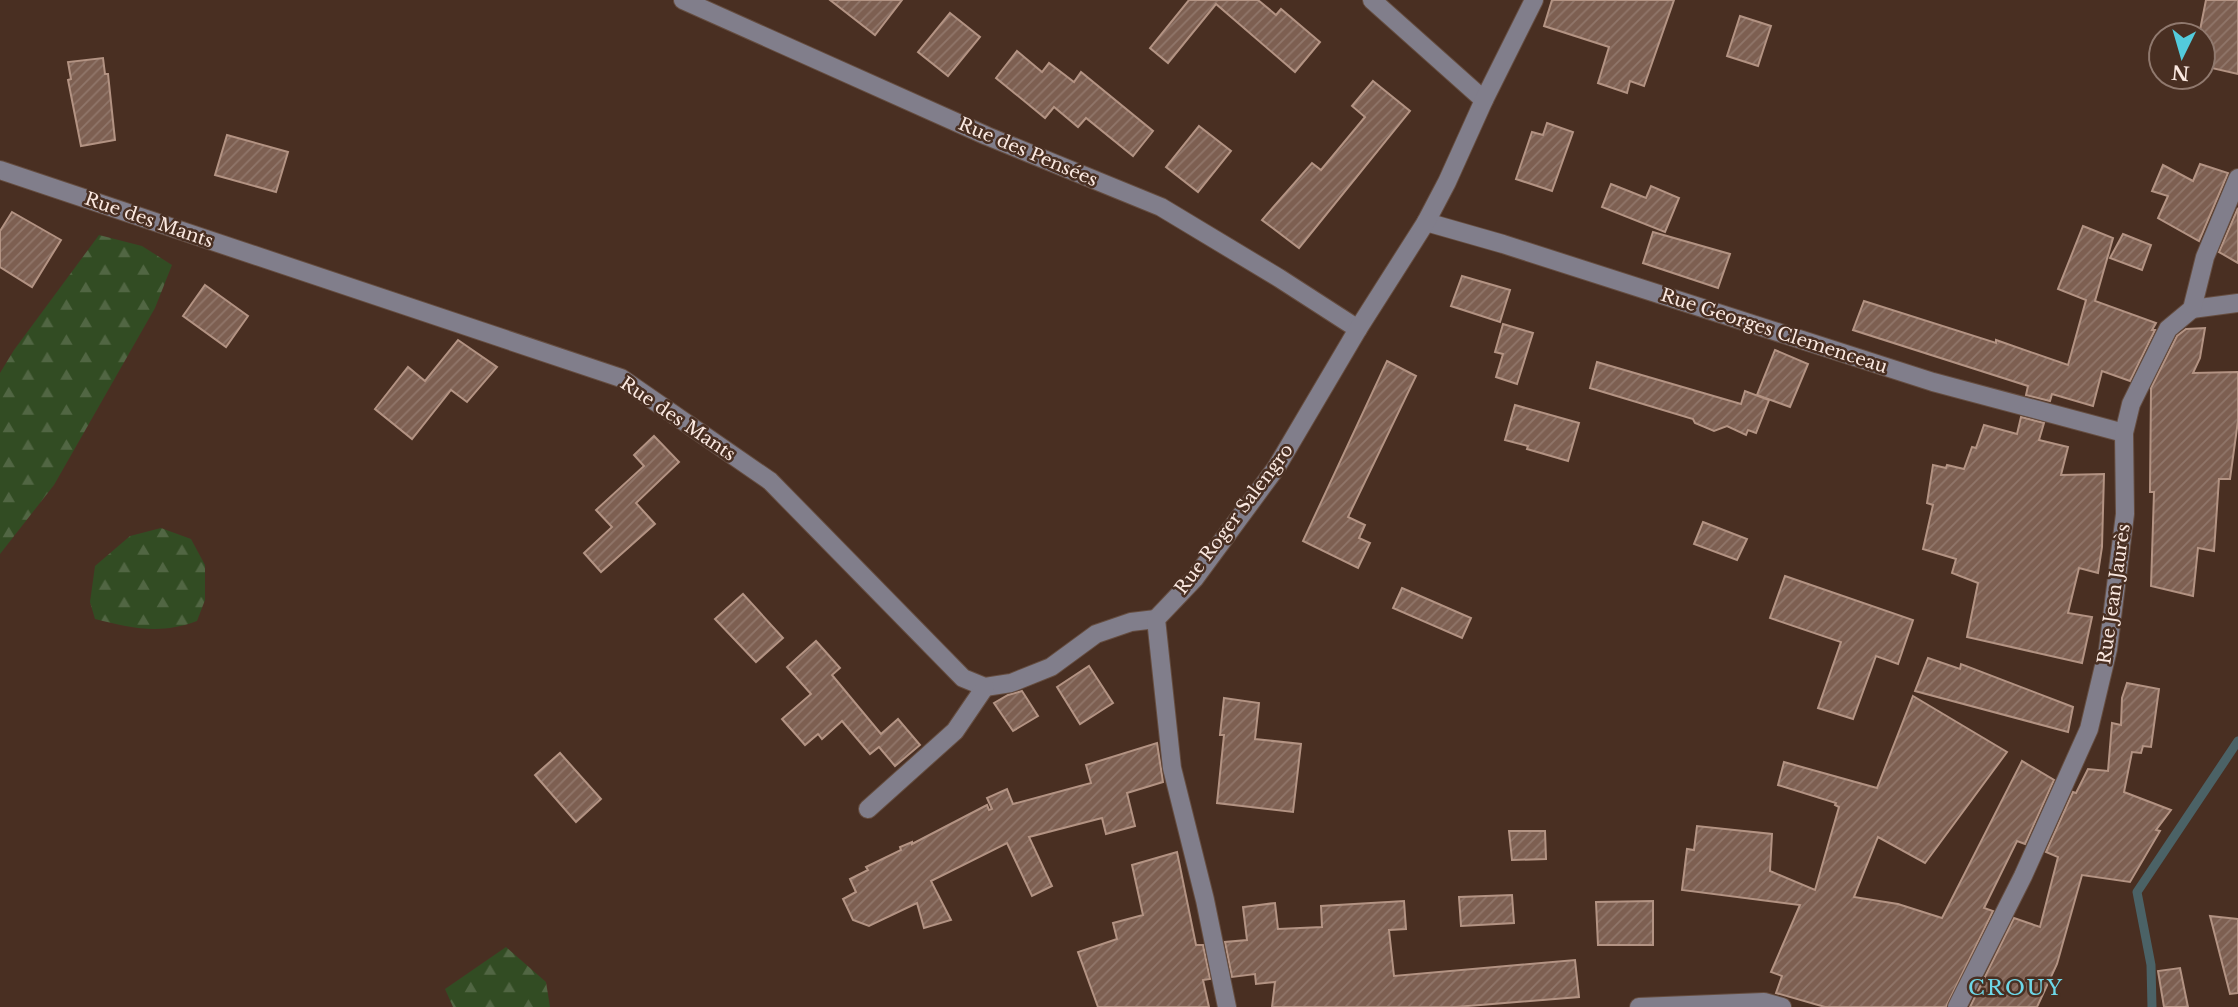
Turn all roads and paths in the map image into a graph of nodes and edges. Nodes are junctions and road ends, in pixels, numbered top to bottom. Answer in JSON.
{"nodes":[{"id":1,"x":683,"y":0,"type":"edge"},
{"id":2,"x":1372,"y":0,"type":"edge"},
{"id":3,"x":1534,"y":0,"type":"edge"},
{"id":4,"x":1484,"y":100,"type":"junction"},
{"id":5,"x":0,"y":170,"type":"edge"},
{"id":6,"x":2238,"y":178,"type":"edge"},
{"id":7,"x":1426,"y":222,"type":"junction"},
{"id":8,"x":2238,"y":303,"type":"edge"},
{"id":9,"x":2192,"y":309,"type":"junction"},
{"id":10,"x":1358,"y":329,"type":"junction"},
{"id":11,"x":2124,"y":433,"type":"junction"},
{"id":12,"x":1156,"y":619,"type":"junction"},
{"id":13,"x":985,"y":687,"type":"junction"},
{"id":14,"x":868,"y":809,"type":"dead end"},
{"id":15,"x":1227,"y":1007,"type":"edge"},
{"id":16,"x":1639,"y":1007,"type":"edge"},
{"id":17,"x":1782,"y":1007,"type":"edge"},
{"id":18,"x":1956,"y":1007,"type":"edge"}],
"edges":[{"from":1,"to":10,"type":"street","name":"Rue des Pensées"},
{"from":2,"to":4,"type":"street"},
{"from":3,"to":4,"type":"street","name":"Rue Roger Salengro"},
{"from":4,"to":7,"type":"street","name":"Rue Roger Salengro"},
{"from":5,"to":13,"type":"street","name":"Rue des Mants"},
{"from":6,"to":9,"type":"street"},
{"from":7,"to":10,"type":"street","name":"Rue Roger Salengro"},
{"from":7,"to":11,"type":"street","name":"Rue Georges Clemenceau"},
{"from":8,"to":9,"type":"street"},
{"from":9,"to":11,"type":"street","name":"Rue Jean Jaurès"},
{"from":10,"to":12,"type":"street","name":"Rue Roger Salengro"},
{"from":11,"to":18,"type":"street","name":"Rue Jean Jaurès"},
{"from":12,"to":13,"type":"street"},
{"from":12,"to":15,"type":"street"},
{"from":13,"to":14,"type":"street"},
{"from":16,"to":17,"type":"street"}]}
